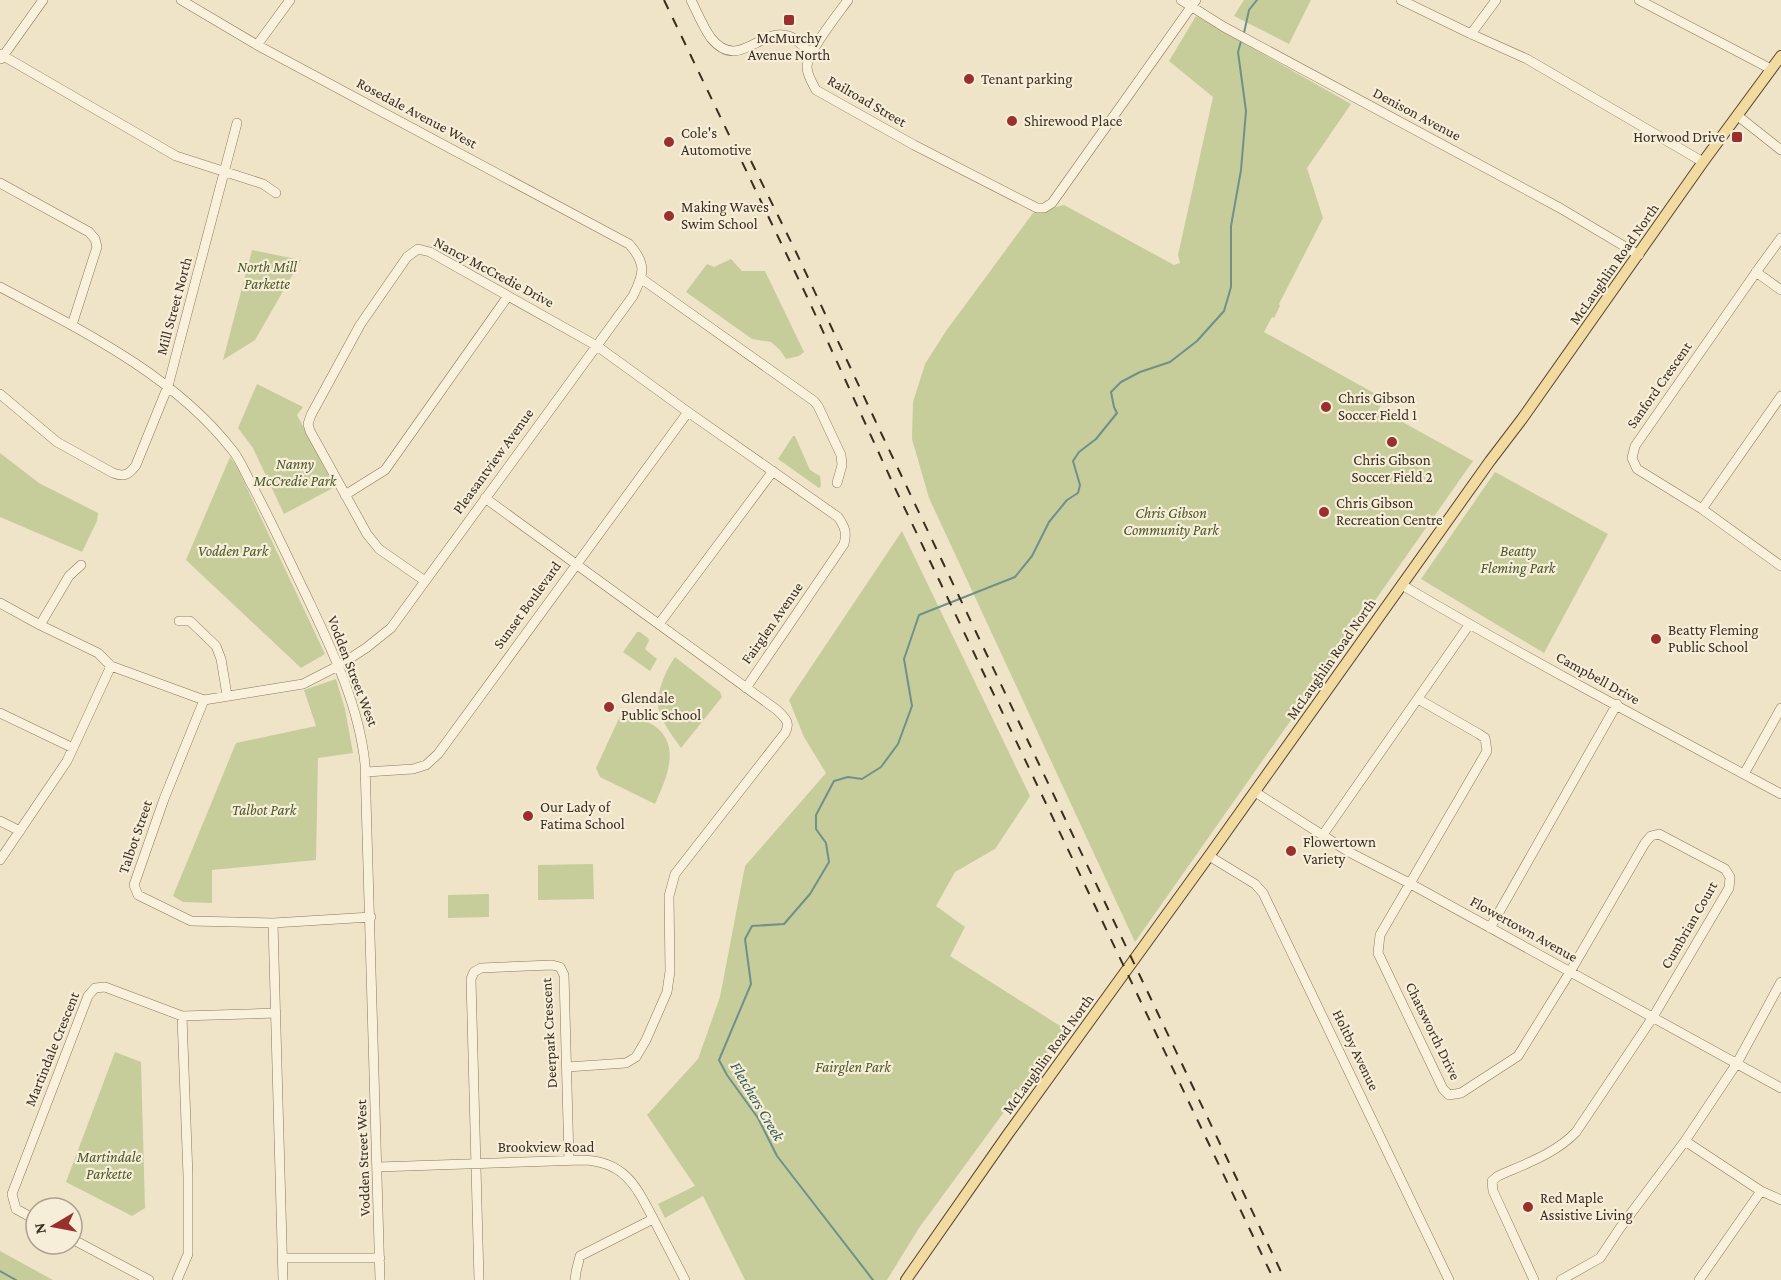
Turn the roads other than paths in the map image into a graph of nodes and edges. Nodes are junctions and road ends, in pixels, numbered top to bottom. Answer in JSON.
{"nodes":[{"id":1,"x":44,"y":0,"type":"edge"},
{"id":2,"x":181,"y":0,"type":"edge"},
{"id":3,"x":290,"y":0,"type":"edge"},
{"id":4,"x":848,"y":0,"type":"edge"},
{"id":5,"x":1181,"y":0,"type":"edge"},
{"id":6,"x":1401,"y":0,"type":"edge"},
{"id":7,"x":1496,"y":0,"type":"edge"},
{"id":8,"x":1639,"y":0,"type":"edge"},
{"id":9,"x":695,"y":2,"type":"edge"},
{"id":10,"x":1194,"y":3,"type":"edge"},
{"id":11,"x":201,"y":5,"type":"edge"},
{"id":12,"x":1471,"y":34,"type":"junction"},
{"id":13,"x":257,"y":45,"type":"junction"},
{"id":14,"x":811,"y":54,"type":"junction"},
{"id":15,"x":1781,"y":56,"type":"edge"},
{"id":16,"x":1,"y":57,"type":"edge"},
{"id":17,"x":1772,"y":69,"type":"junction"},
{"id":18,"x":1738,"y":116,"type":"junction"},
{"id":19,"x":237,"y":123,"type":"dead end"},
{"id":20,"x":1781,"y":150,"type":"edge"},
{"id":21,"x":1704,"y":162,"type":"junction"},
{"id":22,"x":224,"y":172,"type":"junction"},
{"id":23,"x":0,"y":183,"type":"edge"},
{"id":24,"x":276,"y":193,"type":"dead end"},
{"id":25,"x":1781,"y":238,"type":"edge"},
{"id":26,"x":1639,"y":255,"type":"junction"},
{"id":27,"x":1756,"y":272,"type":"junction"},
{"id":28,"x":642,"y":279,"type":"junction"},
{"id":29,"x":0,"y":287,"type":"edge"},
{"id":30,"x":1781,"y":290,"type":"edge"},
{"id":31,"x":508,"y":296,"type":"junction"},
{"id":32,"x":72,"y":325,"type":"junction"},
{"id":33,"x":597,"y":346,"type":"junction"},
{"id":34,"x":168,"y":386,"type":"junction"},
{"id":35,"x":0,"y":394,"type":"edge"},
{"id":36,"x":1781,"y":396,"type":"edge"},
{"id":37,"x":688,"y":412,"type":"junction"},
{"id":38,"x":773,"y":471,"type":"junction"},
{"id":39,"x":837,"y":483,"type":"dead end"},
{"id":40,"x":345,"y":495,"type":"junction"},
{"id":41,"x":485,"y":498,"type":"junction"},
{"id":42,"x":1702,"y":509,"type":"junction"},
{"id":43,"x":576,"y":563,"type":"junction"},
{"id":44,"x":1780,"y":563,"type":"edge"},
{"id":45,"x":81,"y":565,"type":"dead end"},
{"id":46,"x":425,"y":581,"type":"junction"},
{"id":47,"x":1402,"y":585,"type":"junction"},
{"id":48,"x":0,"y":603,"type":"edge"},
{"id":49,"x":179,"y":621,"type":"dead end"},
{"id":50,"x":659,"y":624,"type":"junction"},
{"id":51,"x":40,"y":625,"type":"junction"},
{"id":52,"x":1469,"y":625,"type":"junction"},
{"id":53,"x":111,"y":666,"type":"junction"},
{"id":54,"x":338,"y":666,"type":"junction"},
{"id":55,"x":746,"y":688,"type":"junction"},
{"id":56,"x":227,"y":695,"type":"junction"},
{"id":57,"x":1418,"y":699,"type":"junction"},
{"id":58,"x":204,"y":700,"type":"junction"},
{"id":59,"x":1617,"y":704,"type":"junction"},
{"id":60,"x":1781,"y":708,"type":"edge"},
{"id":61,"x":0,"y":712,"type":"edge"},
{"id":62,"x":73,"y":748,"type":"junction"},
{"id":63,"x":366,"y":772,"type":"junction"},
{"id":64,"x":1744,"y":774,"type":"junction"},
{"id":65,"x":1255,"y":792,"type":"junction"},
{"id":66,"x":1781,"y":794,"type":"edge"},
{"id":67,"x":0,"y":821,"type":"edge"},
{"id":68,"x":20,"y":831,"type":"junction"},
{"id":69,"x":1322,"y":836,"type":"junction"},
{"id":70,"x":1209,"y":856,"type":"junction"},
{"id":71,"x":0,"y":860,"type":"edge"},
{"id":72,"x":1409,"y":883,"type":"junction"},
{"id":73,"x":371,"y":917,"type":"junction"},
{"id":74,"x":273,"y":923,"type":"junction"},
{"id":75,"x":1490,"y":928,"type":"junction"},
{"id":76,"x":1570,"y":972,"type":"junction"},
{"id":77,"x":1781,"y":982,"type":"edge"},
{"id":78,"x":276,"y":1013,"type":"junction"},
{"id":79,"x":182,"y":1016,"type":"junction"},
{"id":80,"x":1653,"y":1017,"type":"junction"},
{"id":81,"x":1737,"y":1063,"type":"junction"},
{"id":82,"x":567,"y":1067,"type":"junction"},
{"id":83,"x":1781,"y":1088,"type":"edge"},
{"id":84,"x":1685,"y":1141,"type":"junction"},
{"id":85,"x":569,"y":1160,"type":"junction"},
{"id":86,"x":476,"y":1163,"type":"junction"},
{"id":87,"x":378,"y":1167,"type":"junction"},
{"id":88,"x":1761,"y":1191,"type":"junction"},
{"id":89,"x":1781,"y":1200,"type":"edge"},
{"id":90,"x":24,"y":1213,"type":"edge"},
{"id":91,"x":653,"y":1219,"type":"junction"},
{"id":92,"x":84,"y":1245,"type":"edge"},
{"id":93,"x":283,"y":1258,"type":"junction"},
{"id":94,"x":380,"y":1258,"type":"junction"},
{"id":95,"x":149,"y":1280,"type":"edge"},
{"id":96,"x":177,"y":1280,"type":"edge"},
{"id":97,"x":283,"y":1280,"type":"edge"},
{"id":98,"x":380,"y":1280,"type":"edge"},
{"id":99,"x":478,"y":1280,"type":"edge"},
{"id":100,"x":575,"y":1280,"type":"edge"},
{"id":101,"x":685,"y":1280,"type":"edge"},
{"id":102,"x":906,"y":1280,"type":"edge"},
{"id":103,"x":1449,"y":1280,"type":"edge"},
{"id":104,"x":1534,"y":1280,"type":"edge"},
{"id":105,"x":1561,"y":1280,"type":"edge"},
{"id":106,"x":1699,"y":1280,"type":"edge"}],
"edges":[{"from":1,"to":16,"type":"street"},
{"from":2,"to":11,"type":"street","name":"Rosedale Avenue West"},
{"from":3,"to":13,"type":"street"},
{"from":4,"to":14,"type":"street"},
{"from":5,"to":10,"type":"street","name":"Denison Avenue"},
{"from":6,"to":12,"type":"street"},
{"from":7,"to":12,"type":"street"},
{"from":8,"to":17,"type":"street"},
{"from":9,"to":14,"type":"street"},
{"from":10,"to":14,"type":"street","name":"Railroad Street"},
{"from":10,"to":26,"type":"street","name":"Denison Avenue"},
{"from":11,"to":13,"type":"street","name":"Rosedale Avenue West"},
{"from":12,"to":21,"type":"street"},
{"from":13,"to":28,"type":"street","name":"Rosedale Avenue West"},
{"from":15,"to":17,"type":"main road","name":"McLaughlin Road North"},
{"from":16,"to":22,"type":"street"},
{"from":17,"to":18,"type":"main road","name":"McLaughlin Road North"},
{"from":18,"to":20,"type":"street"},
{"from":18,"to":21,"type":"main road","name":"McLaughlin Road North"},
{"from":19,"to":22,"type":"street","name":"Mill Street North"},
{"from":21,"to":26,"type":"main road","name":"McLaughlin Road North"},
{"from":22,"to":24,"type":"street"},
{"from":22,"to":34,"type":"street","name":"Mill Street North"},
{"from":23,"to":32,"type":"street"},
{"from":25,"to":27,"type":"street","name":"Sanford Crescent"},
{"from":26,"to":47,"type":"main road","name":"McLaughlin Road North"},
{"from":27,"to":30,"type":"street"},
{"from":27,"to":42,"type":"street","name":"Sanford Crescent"},
{"from":28,"to":33,"type":"street","name":"Pleasantview Avenue"},
{"from":28,"to":39,"type":"street"},
{"from":29,"to":32,"type":"street","name":"Vodden Street West"},
{"from":31,"to":33,"type":"street","name":"Nancy McCredie Drive"},
{"from":31,"to":40,"type":"street"},
{"from":31,"to":40,"type":"street","name":"Nancy McCredie Drive"},
{"from":32,"to":34,"type":"street","name":"Vodden Street West"},
{"from":33,"to":37,"type":"street","name":"Fairglen Avenue"},
{"from":33,"to":41,"type":"street","name":"Pleasantview Avenue"},
{"from":34,"to":35,"type":"street","name":"Mill Street North"},
{"from":34,"to":54,"type":"street","name":"Vodden Street West"},
{"from":36,"to":42,"type":"street"},
{"from":37,"to":38,"type":"street","name":"Fairglen Avenue"},
{"from":37,"to":43,"type":"street","name":"Sunset Boulevard"},
{"from":38,"to":50,"type":"street"},
{"from":38,"to":55,"type":"street","name":"Fairglen Avenue"},
{"from":40,"to":46,"type":"street","name":"Nancy McCredie Drive"},
{"from":41,"to":43,"type":"street"},
{"from":41,"to":46,"type":"street","name":"Pleasantview Avenue"},
{"from":42,"to":44,"type":"street","name":"Sanford Crescent"},
{"from":43,"to":50,"type":"street"},
{"from":43,"to":63,"type":"street","name":"Sunset Boulevard"},
{"from":45,"to":51,"type":"street"},
{"from":46,"to":54,"type":"street","name":"Pleasantview Avenue"},
{"from":47,"to":52,"type":"street","name":"Campbell Drive"},
{"from":47,"to":65,"type":"main road","name":"McLaughlin Road North"},
{"from":48,"to":51,"type":"street"},
{"from":49,"to":56,"type":"street"},
{"from":50,"to":55,"type":"street"},
{"from":51,"to":53,"type":"street"},
{"from":52,"to":57,"type":"street"},
{"from":52,"to":59,"type":"street","name":"Campbell Drive"},
{"from":53,"to":58,"type":"street"},
{"from":53,"to":62,"type":"street"},
{"from":54,"to":56,"type":"street","name":"Pleasantview Avenue"},
{"from":54,"to":63,"type":"street","name":"Vodden Street West"},
{"from":55,"to":82,"type":"street","name":"Fairglen Avenue"},
{"from":56,"to":58,"type":"street","name":"Pleasantview Avenue"},
{"from":57,"to":69,"type":"street"},
{"from":57,"to":72,"type":"street"},
{"from":58,"to":74,"type":"street","name":"Talbot Street"},
{"from":59,"to":64,"type":"street","name":"Campbell Drive"},
{"from":59,"to":75,"type":"street"},
{"from":60,"to":64,"type":"street"},
{"from":61,"to":62,"type":"street"},
{"from":62,"to":68,"type":"street"},
{"from":63,"to":73,"type":"street","name":"Vodden Street West"},
{"from":64,"to":66,"type":"street","name":"Campbell Drive"},
{"from":65,"to":69,"type":"street","name":"Flowertown Avenue"},
{"from":65,"to":70,"type":"main road","name":"McLaughlin Road North"},
{"from":67,"to":68,"type":"street"},
{"from":68,"to":71,"type":"street"},
{"from":69,"to":72,"type":"street","name":"Flowertown Avenue"},
{"from":70,"to":102,"type":"main road","name":"McLaughlin Road North"},
{"from":70,"to":103,"type":"street","name":"Holtby Avenue"},
{"from":72,"to":75,"type":"street","name":"Flowertown Avenue"},
{"from":72,"to":76,"type":"street","name":"Chatsworth Drive"},
{"from":73,"to":74,"type":"street","name":"Talbot Street"},
{"from":73,"to":87,"type":"street","name":"Vodden Street West"},
{"from":74,"to":78,"type":"street"},
{"from":75,"to":76,"type":"street","name":"Flowertown Avenue"},
{"from":76,"to":80,"type":"street","name":"Flowertown Avenue"},
{"from":76,"to":80,"type":"street","name":"Cumbrian Court"},
{"from":77,"to":81,"type":"street"},
{"from":78,"to":79,"type":"street","name":"Martindale Crescent"},
{"from":78,"to":93,"type":"street"},
{"from":79,"to":90,"type":"street","name":"Martindale Crescent"},
{"from":79,"to":96,"type":"street"},
{"from":80,"to":81,"type":"street","name":"Flowertown Avenue"},
{"from":80,"to":104,"type":"street"},
{"from":81,"to":83,"type":"street","name":"Flowertown Avenue"},
{"from":81,"to":84,"type":"street"},
{"from":82,"to":85,"type":"street","name":"Deerpark Crescent"},
{"from":82,"to":86,"type":"street","name":"Deerpark Crescent"},
{"from":84,"to":88,"type":"street"},
{"from":84,"to":105,"type":"street"},
{"from":85,"to":86,"type":"street","name":"Brookview Road"},
{"from":85,"to":91,"type":"street","name":"Brookview Road"},
{"from":86,"to":87,"type":"street","name":"Brookview Road"},
{"from":86,"to":99,"type":"street"},
{"from":87,"to":94,"type":"street","name":"Vodden Street West"},
{"from":88,"to":89,"type":"street"},
{"from":88,"to":106,"type":"street"},
{"from":91,"to":100,"type":"street"},
{"from":91,"to":101,"type":"street","name":"Brookview Road"},
{"from":92,"to":95,"type":"street"},
{"from":93,"to":94,"type":"street"},
{"from":93,"to":97,"type":"street"},
{"from":94,"to":98,"type":"street","name":"Vodden Street West"}]}
